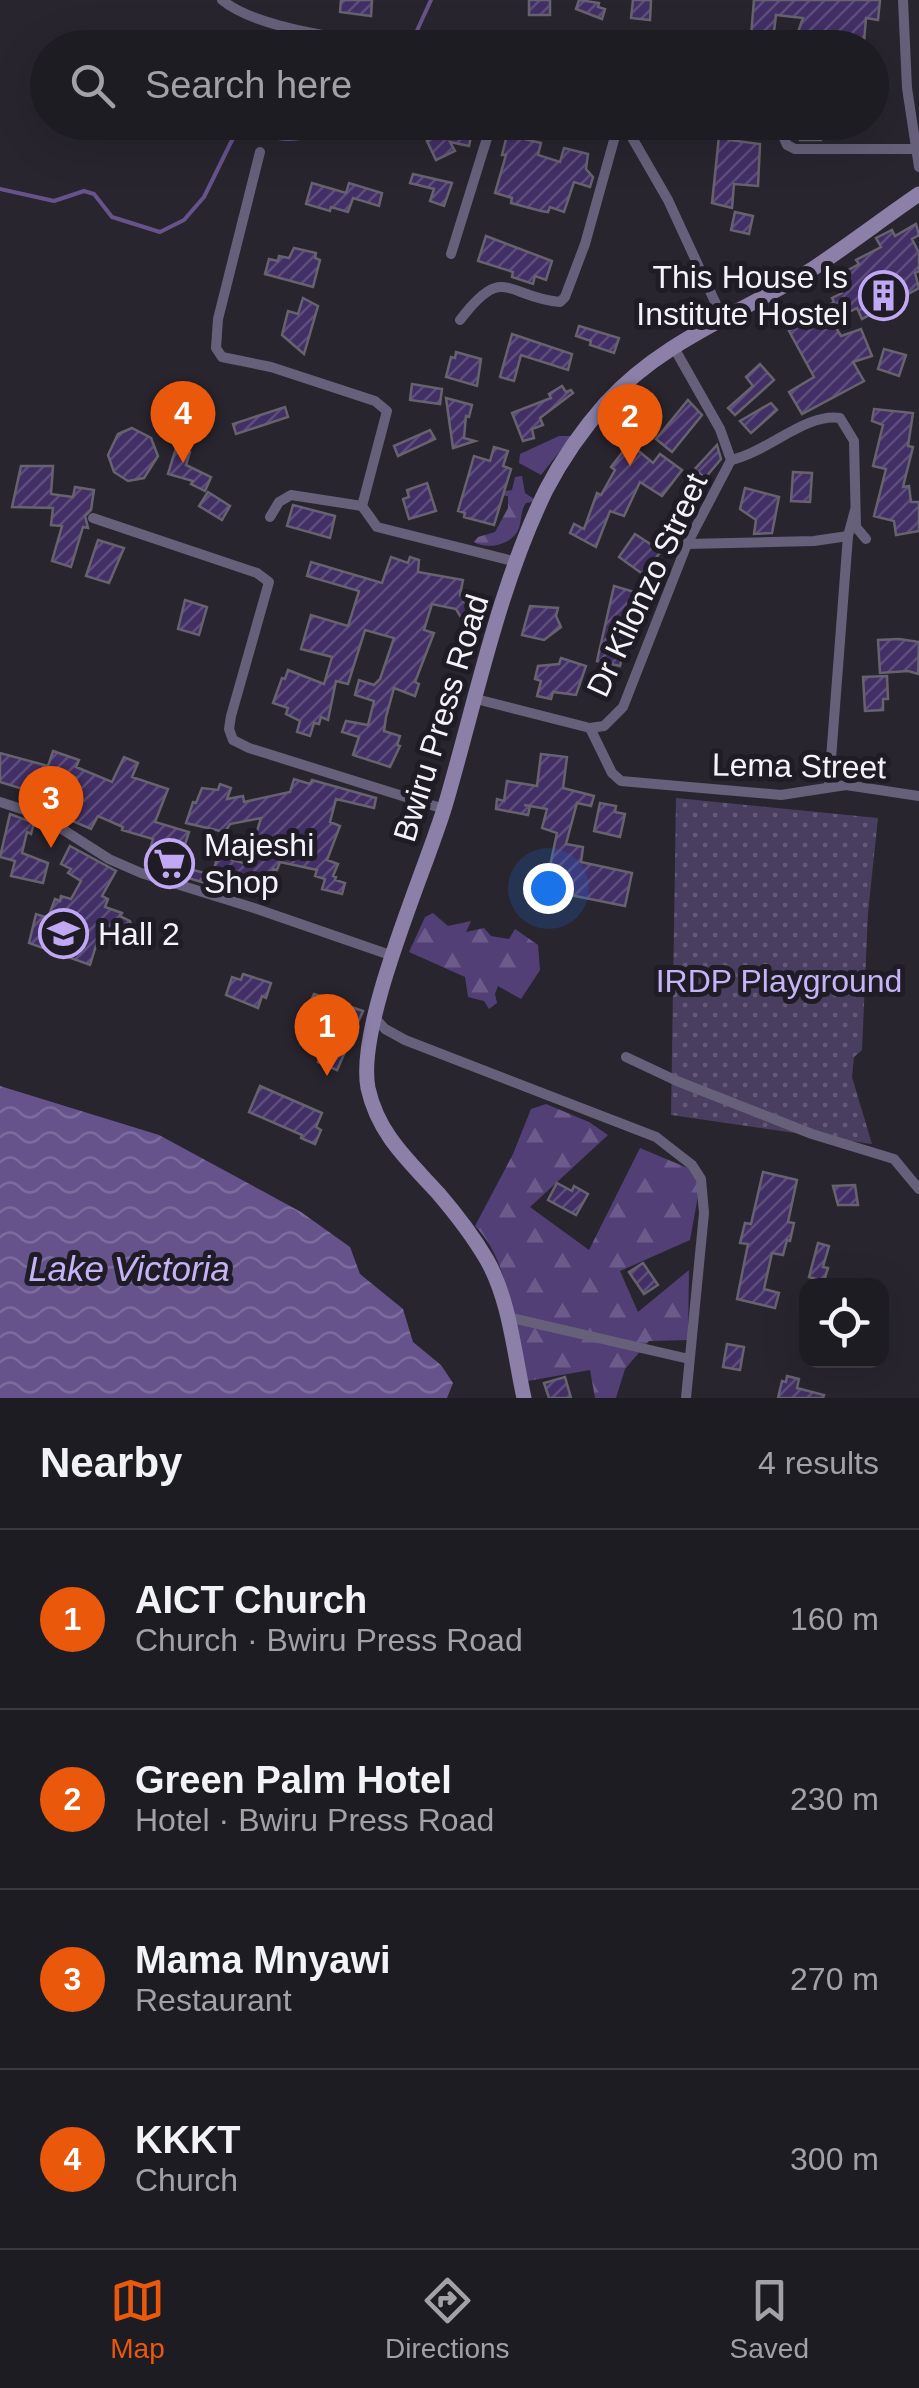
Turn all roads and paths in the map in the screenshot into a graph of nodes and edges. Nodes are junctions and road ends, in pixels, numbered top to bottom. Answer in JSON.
{"nodes":[{"id":1,"x":222,"y":0,"type":"edge"},
{"id":2,"x":903,"y":0,"type":"edge"},
{"id":3,"x":306,"y":30,"type":"edge"},
{"id":4,"x":486,"y":140,"type":"edge"},
{"id":5,"x":616,"y":140,"type":"edge"},
{"id":6,"x":632,"y":140,"type":"edge"},
{"id":7,"x":785,"y":140,"type":"edge"},
{"id":8,"x":914,"y":148,"type":"junction"},
{"id":9,"x":260,"y":152,"type":"dead end"},
{"id":10,"x":919,"y":167,"type":"edge"},
{"id":11,"x":919,"y":194,"type":"edge"},
{"id":12,"x":451,"y":254,"type":"dead end"},
{"id":13,"x":722,"y":317,"type":"junction"},
{"id":14,"x":460,"y":320,"type":"dead end"},
{"id":15,"x":672,"y":346,"type":"junction"},
{"id":16,"x":732,"y":460,"type":"junction"},
{"id":17,"x":362,"y":506,"type":"junction"},
{"id":18,"x":855,"y":510,"type":"junction"},
{"id":19,"x":93,"y":518,"type":"dead end"},
{"id":20,"x":270,"y":518,"type":"dead end"},
{"id":21,"x":848,"y":536,"type":"junction"},
{"id":22,"x":866,"y":539,"type":"dead end"},
{"id":23,"x":687,"y":544,"type":"junction"},
{"id":24,"x":517,"y":562,"type":"junction"},
{"id":25,"x":476,"y":699,"type":"junction"},
{"id":26,"x":590,"y":728,"type":"junction"},
{"id":27,"x":829,"y":785,"type":"junction"},
{"id":28,"x":919,"y":796,"type":"edge"},
{"id":29,"x":0,"y":802,"type":"edge"},
{"id":30,"x":444,"y":809,"type":"junction"},
{"id":31,"x":393,"y":956,"type":"junction"},
{"id":32,"x":375,"y":1018,"type":"junction"},
{"id":33,"x":626,"y":1057,"type":"dead end"},
{"id":34,"x":919,"y":1189,"type":"edge"},
{"id":35,"x":508,"y":1317,"type":"junction"},
{"id":36,"x":689,"y":1358,"type":"junction"},
{"id":37,"x":524,"y":1398,"type":"edge"},
{"id":38,"x":686,"y":1398,"type":"edge"}],
"edges":[{"from":1,"to":3,"type":"street"},
{"from":2,"to":8,"type":"street"},
{"from":4,"to":12,"type":"street"},
{"from":5,"to":14,"type":"street"},
{"from":6,"to":13,"type":"street"},
{"from":7,"to":8,"type":"street"},
{"from":8,"to":10,"type":"street"},
{"from":9,"to":17,"type":"street"},
{"from":11,"to":13,"type":"street","name":"Bwiru Press Road"},
{"from":13,"to":15,"type":"street","name":"Bwiru Press Road"},
{"from":15,"to":16,"type":"street","name":"Dr Kilonzo Street"},
{"from":15,"to":24,"type":"street","name":"Bwiru Press Road"},
{"from":16,"to":18,"type":"street"},
{"from":16,"to":23,"type":"street","name":"Dr Kilonzo Street"},
{"from":17,"to":20,"type":"street"},
{"from":17,"to":24,"type":"street"},
{"from":18,"to":21,"type":"street"},
{"from":18,"to":22,"type":"street"},
{"from":19,"to":30,"type":"street"},
{"from":21,"to":23,"type":"street"},
{"from":21,"to":27,"type":"street"},
{"from":23,"to":26,"type":"street","name":"Dr Kilonzo Street"},
{"from":24,"to":25,"type":"street","name":"Bwiru Press Road"},
{"from":25,"to":26,"type":"street","name":"Dr Kilonzo Street"},
{"from":25,"to":30,"type":"street","name":"Bwiru Press Road"},
{"from":26,"to":27,"type":"street","name":"Lema Street"},
{"from":27,"to":28,"type":"street","name":"Lema Street"},
{"from":29,"to":31,"type":"street"},
{"from":30,"to":31,"type":"street","name":"Bwiru Press Road"},
{"from":31,"to":32,"type":"street","name":"Bwiru Press Road"},
{"from":32,"to":35,"type":"street","name":"Bwiru Press Road"},
{"from":32,"to":36,"type":"street"},
{"from":33,"to":34,"type":"street"},
{"from":35,"to":36,"type":"street"},
{"from":35,"to":37,"type":"street","name":"Bwiru Press Road"},
{"from":36,"to":38,"type":"street"}]}
